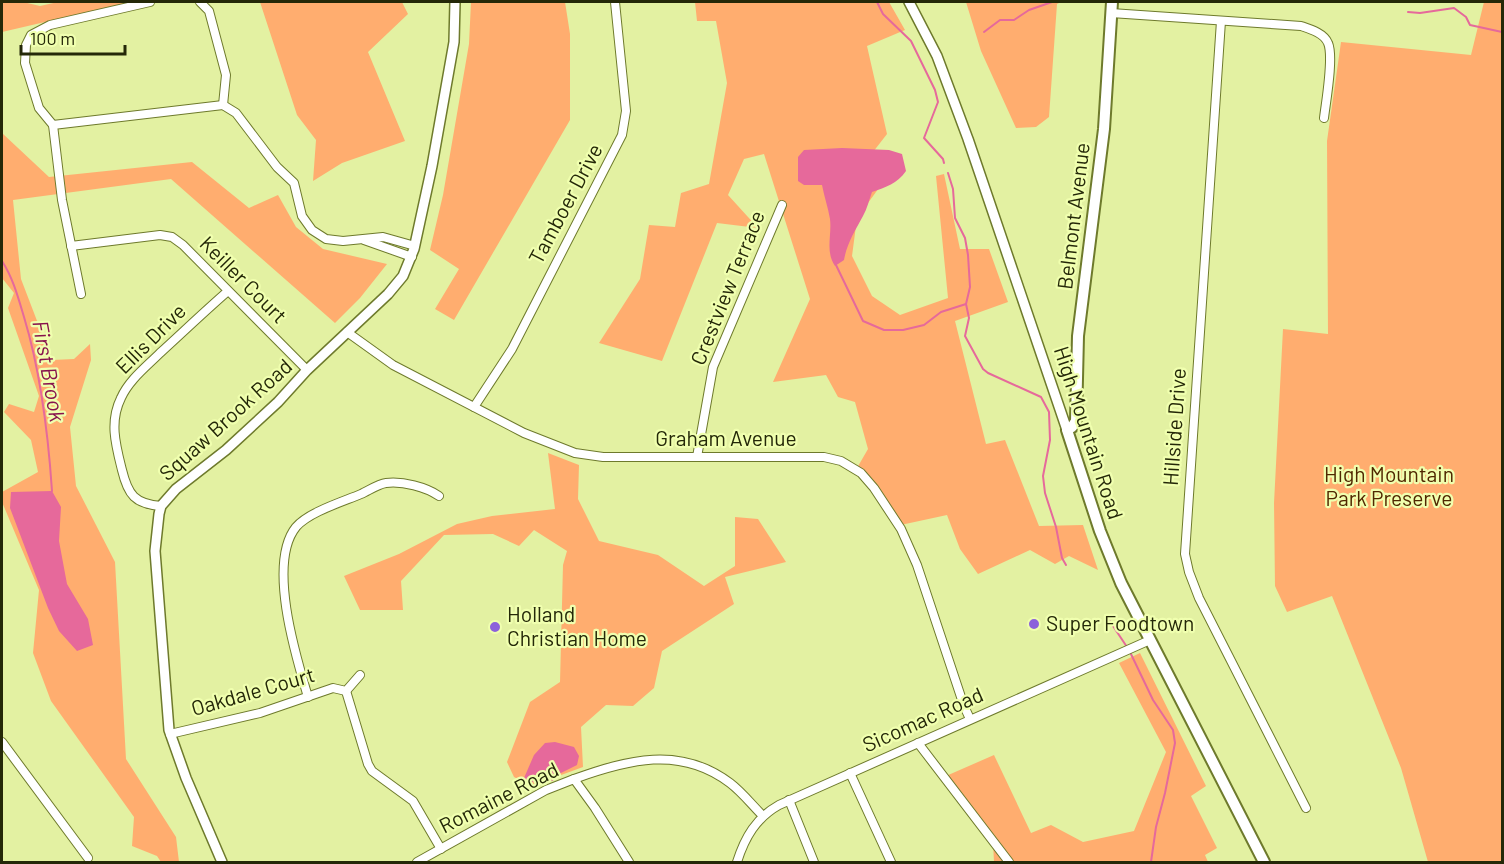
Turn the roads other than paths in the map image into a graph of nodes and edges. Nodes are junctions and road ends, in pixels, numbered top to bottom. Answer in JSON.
{"nodes":[{"id":1,"x":150,"y":2,"type":"edge"},
{"id":2,"x":200,"y":2,"type":"edge"},
{"id":3,"x":455,"y":2,"type":"edge"},
{"id":4,"x":615,"y":2,"type":"edge"},
{"id":5,"x":909,"y":2,"type":"edge"},
{"id":6,"x":1112,"y":2,"type":"edge"},
{"id":7,"x":1111,"y":13,"type":"junction"},
{"id":8,"x":1221,"y":21,"type":"junction"},
{"id":9,"x":223,"y":105,"type":"junction"},
{"id":10,"x":1324,"y":118,"type":"dead end"},
{"id":11,"x":53,"y":125,"type":"junction"},
{"id":12,"x":782,"y":205,"type":"dead end"},
{"id":13,"x":364,"y":240,"type":"junction"},
{"id":14,"x":71,"y":246,"type":"junction"},
{"id":15,"x":415,"y":246,"type":"junction"},
{"id":16,"x":412,"y":257,"type":"junction"},
{"id":17,"x":228,"y":291,"type":"junction"},
{"id":18,"x":81,"y":294,"type":"dead end"},
{"id":19,"x":347,"y":332,"type":"junction"},
{"id":20,"x":307,"y":370,"type":"junction"},
{"id":21,"x":474,"y":407,"type":"junction"},
{"id":22,"x":1067,"y":430,"type":"junction"},
{"id":23,"x":697,"y":457,"type":"junction"},
{"id":24,"x":439,"y":496,"type":"dead end"},
{"id":25,"x":161,"y":506,"type":"junction"},
{"id":26,"x":1150,"y":640,"type":"junction"},
{"id":27,"x":360,"y":675,"type":"dead end"},
{"id":28,"x":346,"y":691,"type":"junction"},
{"id":29,"x":308,"y":697,"type":"junction"},
{"id":30,"x":970,"y":719,"type":"junction"},
{"id":31,"x":170,"y":734,"type":"junction"},
{"id":32,"x":2,"y":742,"type":"edge"},
{"id":33,"x":918,"y":743,"type":"junction"},
{"id":34,"x":850,"y":773,"type":"junction"},
{"id":35,"x":574,"y":779,"type":"junction"},
{"id":36,"x":789,"y":801,"type":"junction"},
{"id":37,"x":1306,"y":808,"type":"dead end"},
{"id":38,"x":763,"y":816,"type":"junction"},
{"id":39,"x":441,"y":849,"type":"junction"},
{"id":40,"x":88,"y":858,"type":"dead end"},
{"id":41,"x":222,"y":862,"type":"edge"},
{"id":42,"x":417,"y":862,"type":"edge"},
{"id":43,"x":628,"y":862,"type":"edge"},
{"id":44,"x":737,"y":862,"type":"edge"},
{"id":45,"x":814,"y":862,"type":"edge"},
{"id":46,"x":891,"y":862,"type":"edge"},
{"id":47,"x":1009,"y":862,"type":"edge"},
{"id":48,"x":1264,"y":862,"type":"edge"}],
"edges":[{"from":1,"to":11,"type":"street"},
{"from":2,"to":9,"type":"street"},
{"from":3,"to":15,"type":"street","name":"Squaw Brook Road"},
{"from":4,"to":21,"type":"street","name":"Tamboer Drive"},
{"from":5,"to":22,"type":"street","name":"High Mountain Road"},
{"from":6,"to":7,"type":"main road","name":"Belmont Avenue"},
{"from":7,"to":8,"type":"street"},
{"from":7,"to":22,"type":"main road","name":"Belmont Avenue"},
{"from":8,"to":10,"type":"street"},
{"from":8,"to":37,"type":"street","name":"Hillside Drive"},
{"from":9,"to":11,"type":"street"},
{"from":9,"to":13,"type":"street"},
{"from":11,"to":14,"type":"street"},
{"from":12,"to":23,"type":"street","name":"Crestview Terrace"},
{"from":13,"to":15,"type":"street"},
{"from":13,"to":16,"type":"street"},
{"from":14,"to":17,"type":"street","name":"Keiller Court"},
{"from":14,"to":18,"type":"street"},
{"from":15,"to":16,"type":"street","name":"Squaw Brook Road"},
{"from":16,"to":19,"type":"street","name":"Squaw Brook Road"},
{"from":17,"to":20,"type":"street","name":"Keiller Court"},
{"from":17,"to":25,"type":"street","name":"Ellis Drive"},
{"from":19,"to":20,"type":"street","name":"Squaw Brook Road"},
{"from":19,"to":21,"type":"street","name":"Graham Avenue"},
{"from":20,"to":25,"type":"street","name":"Squaw Brook Road"},
{"from":21,"to":23,"type":"street","name":"Graham Avenue"},
{"from":22,"to":26,"type":"main road","name":"High Mountain Road"},
{"from":23,"to":30,"type":"street","name":"Graham Avenue"},
{"from":24,"to":29,"type":"street"},
{"from":25,"to":31,"type":"street","name":"Squaw Brook Road"},
{"from":26,"to":30,"type":"street","name":"Sicomac Road"},
{"from":26,"to":48,"type":"main road","name":"High Mountain Road"},
{"from":27,"to":28,"type":"street","name":"Oakdale Court"},
{"from":28,"to":29,"type":"street","name":"Oakdale Court"},
{"from":28,"to":39,"type":"street","name":"Oakdale Court"},
{"from":29,"to":31,"type":"street","name":"Oakdale Court"},
{"from":30,"to":33,"type":"street","name":"Sicomac Road"},
{"from":31,"to":41,"type":"street","name":"Squaw Brook Road"},
{"from":32,"to":40,"type":"street"},
{"from":33,"to":34,"type":"street","name":"Sicomac Road"},
{"from":33,"to":47,"type":"street"},
{"from":34,"to":36,"type":"street","name":"Sicomac Road"},
{"from":34,"to":46,"type":"street"},
{"from":35,"to":38,"type":"street"},
{"from":35,"to":39,"type":"street","name":"Romaine Road"},
{"from":35,"to":43,"type":"street","name":"Romaine Road"},
{"from":36,"to":38,"type":"street","name":"Sicomac Road"},
{"from":36,"to":45,"type":"street"},
{"from":38,"to":44,"type":"street","name":"Sicomac Road"},
{"from":39,"to":42,"type":"street","name":"Romaine Road"}]}
